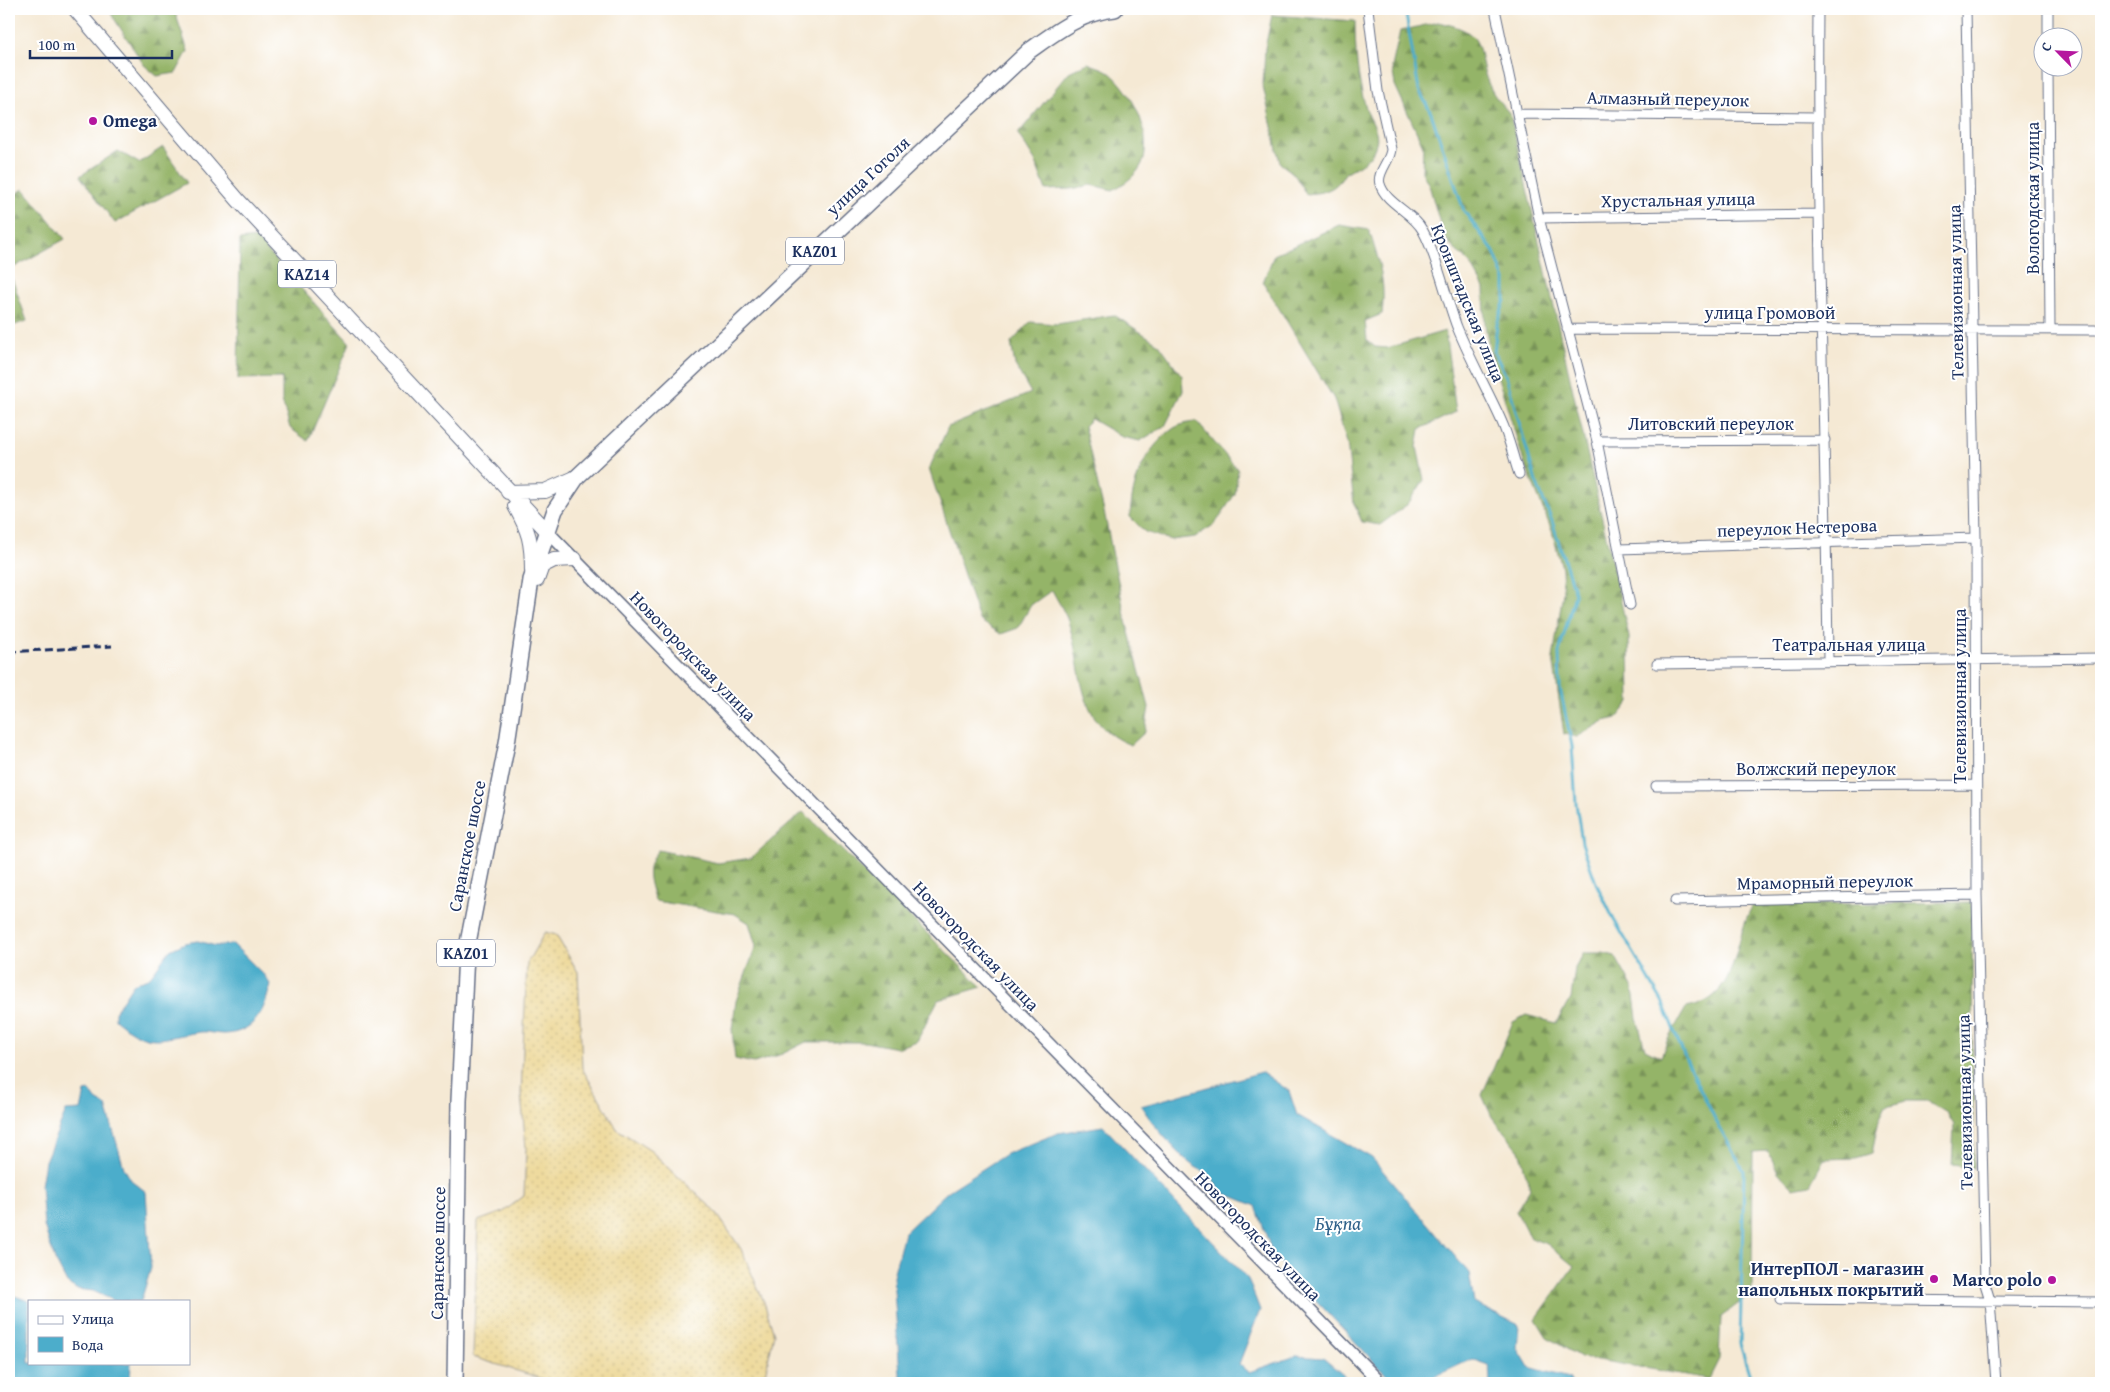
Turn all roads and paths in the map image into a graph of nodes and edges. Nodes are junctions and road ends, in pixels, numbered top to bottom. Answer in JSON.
{"nodes":[{"id":1,"x":75,"y":9,"type":"edge"},
{"id":2,"x":1115,"y":9,"type":"edge"},
{"id":3,"x":1368,"y":9,"type":"edge"},
{"id":4,"x":1494,"y":9,"type":"edge"},
{"id":5,"x":1818,"y":9,"type":"edge"},
{"id":6,"x":1966,"y":9,"type":"edge"},
{"id":7,"x":2048,"y":9,"type":"edge"},
{"id":8,"x":2048,"y":28,"type":"edge"},
{"id":9,"x":2048,"y":78,"type":"edge"},
{"id":10,"x":1518,"y":114,"type":"junction"},
{"id":11,"x":1817,"y":117,"type":"junction"},
{"id":12,"x":1818,"y":214,"type":"junction"},
{"id":13,"x":1539,"y":218,"type":"junction"},
{"id":14,"x":1567,"y":328,"type":"junction"},
{"id":15,"x":1973,"y":329,"type":"junction"},
{"id":16,"x":2050,"y":329,"type":"junction"},
{"id":17,"x":1822,"y":330,"type":"junction"},
{"id":18,"x":2101,"y":330,"type":"edge"},
{"id":19,"x":1825,"y":440,"type":"junction"},
{"id":20,"x":1597,"y":441,"type":"junction"},
{"id":21,"x":1519,"y":474,"type":"dead end"},
{"id":22,"x":577,"y":477,"type":"junction"},
{"id":23,"x":508,"y":492,"type":"junction"},
{"id":24,"x":547,"y":531,"type":"junction"},
{"id":25,"x":1976,"y":538,"type":"junction"},
{"id":26,"x":1827,"y":544,"type":"junction"},
{"id":27,"x":1619,"y":549,"type":"junction"},
{"id":28,"x":575,"y":559,"type":"junction"},
{"id":29,"x":531,"y":580,"type":"junction"},
{"id":30,"x":529,"y":599,"type":"junction"},
{"id":31,"x":1630,"y":605,"type":"dead end"},
{"id":32,"x":2101,"y":658,"type":"edge"},
{"id":33,"x":1828,"y":661,"type":"junction"},
{"id":34,"x":1975,"y":661,"type":"junction"},
{"id":35,"x":1657,"y":664,"type":"dead end"},
{"id":36,"x":1976,"y":785,"type":"junction"},
{"id":37,"x":1656,"y":786,"type":"dead end"},
{"id":38,"x":1976,"y":895,"type":"junction"},
{"id":39,"x":1675,"y":901,"type":"dead end"},
{"id":40,"x":1780,"y":1299,"type":"dead end"},
{"id":41,"x":1990,"y":1300,"type":"junction"},
{"id":42,"x":2101,"y":1302,"type":"edge"},
{"id":43,"x":455,"y":1383,"type":"edge"},
{"id":44,"x":1381,"y":1383,"type":"edge"},
{"id":45,"x":1996,"y":1383,"type":"edge"}],
"edges":[{"from":1,"to":23,"type":"main road","number":"KAZ14"},
{"from":2,"to":22,"type":"highway","name":"улица Гоголя","number":"KАZ01"},
{"from":3,"to":21,"type":"street","name":"Кронштадская улица"},
{"from":4,"to":10,"type":"street"},
{"from":5,"to":11,"type":"street"},
{"from":6,"to":15,"type":"street","name":"Телевизионная улица"},
{"from":7,"to":8,"type":"street"},
{"from":9,"to":16,"type":"street","name":"Вологодская улица"},
{"from":10,"to":11,"type":"street","name":"Алмазный переулок"},
{"from":10,"to":13,"type":"street"},
{"from":11,"to":12,"type":"street"},
{"from":12,"to":13,"type":"street","name":"Хрустальная улица"},
{"from":12,"to":17,"type":"street"},
{"from":13,"to":14,"type":"street"},
{"from":14,"to":17,"type":"street","name":"улица Громовой"},
{"from":14,"to":20,"type":"street"},
{"from":15,"to":16,"type":"street","name":"улица Громовой"},
{"from":15,"to":17,"type":"street","name":"улица Громовой"},
{"from":15,"to":25,"type":"street","name":"Телевизионная улица"},
{"from":16,"to":18,"type":"street","name":"улица Громовой"},
{"from":17,"to":19,"type":"street"},
{"from":19,"to":20,"type":"street","name":"Литовский переулок"},
{"from":19,"to":26,"type":"street"},
{"from":20,"to":27,"type":"street"},
{"from":22,"to":23,"type":"main road"},
{"from":22,"to":24,"type":"highway","name":"улица Гоголя","number":"KАZ01"},
{"from":23,"to":24,"type":"main road","number":"KAZ14"},
{"from":23,"to":29,"type":"main road"},
{"from":24,"to":28,"type":"street","name":"Новогородская улица"},
{"from":24,"to":29,"type":"highway","name":"Саранское шоссе","number":"KAZ01"},
{"from":25,"to":26,"type":"street","name":"переулок Нестерова"},
{"from":25,"to":34,"type":"street","name":"Телевизионная улица"},
{"from":26,"to":27,"type":"street","name":"переулок Нестерова"},
{"from":26,"to":33,"type":"street"},
{"from":27,"to":31,"type":"street"},
{"from":28,"to":30,"type":"main road"},
{"from":28,"to":44,"type":"street","name":"Новогородская улица"},
{"from":29,"to":30,"type":"highway","name":"Саранское шоссе","number":"KAZ01"},
{"from":30,"to":43,"type":"highway","name":"Саранское шоссе","number":"KAZ01"},
{"from":32,"to":34,"type":"street","name":"Театральная улица"},
{"from":33,"to":34,"type":"street","name":"Театральная улица"},
{"from":33,"to":35,"type":"street","name":"Театральная улица"},
{"from":34,"to":36,"type":"street","name":"Телевизионная улица"},
{"from":36,"to":37,"type":"street","name":"Волжский переулок"},
{"from":36,"to":38,"type":"street","name":"Телевизионная улица"},
{"from":38,"to":39,"type":"street","name":"Мраморный переулок"},
{"from":38,"to":41,"type":"street","name":"Телевизионная улица"},
{"from":40,"to":41,"type":"street"},
{"from":41,"to":42,"type":"street"},
{"from":41,"to":45,"type":"street","name":"Телевизионная улица"}]}
